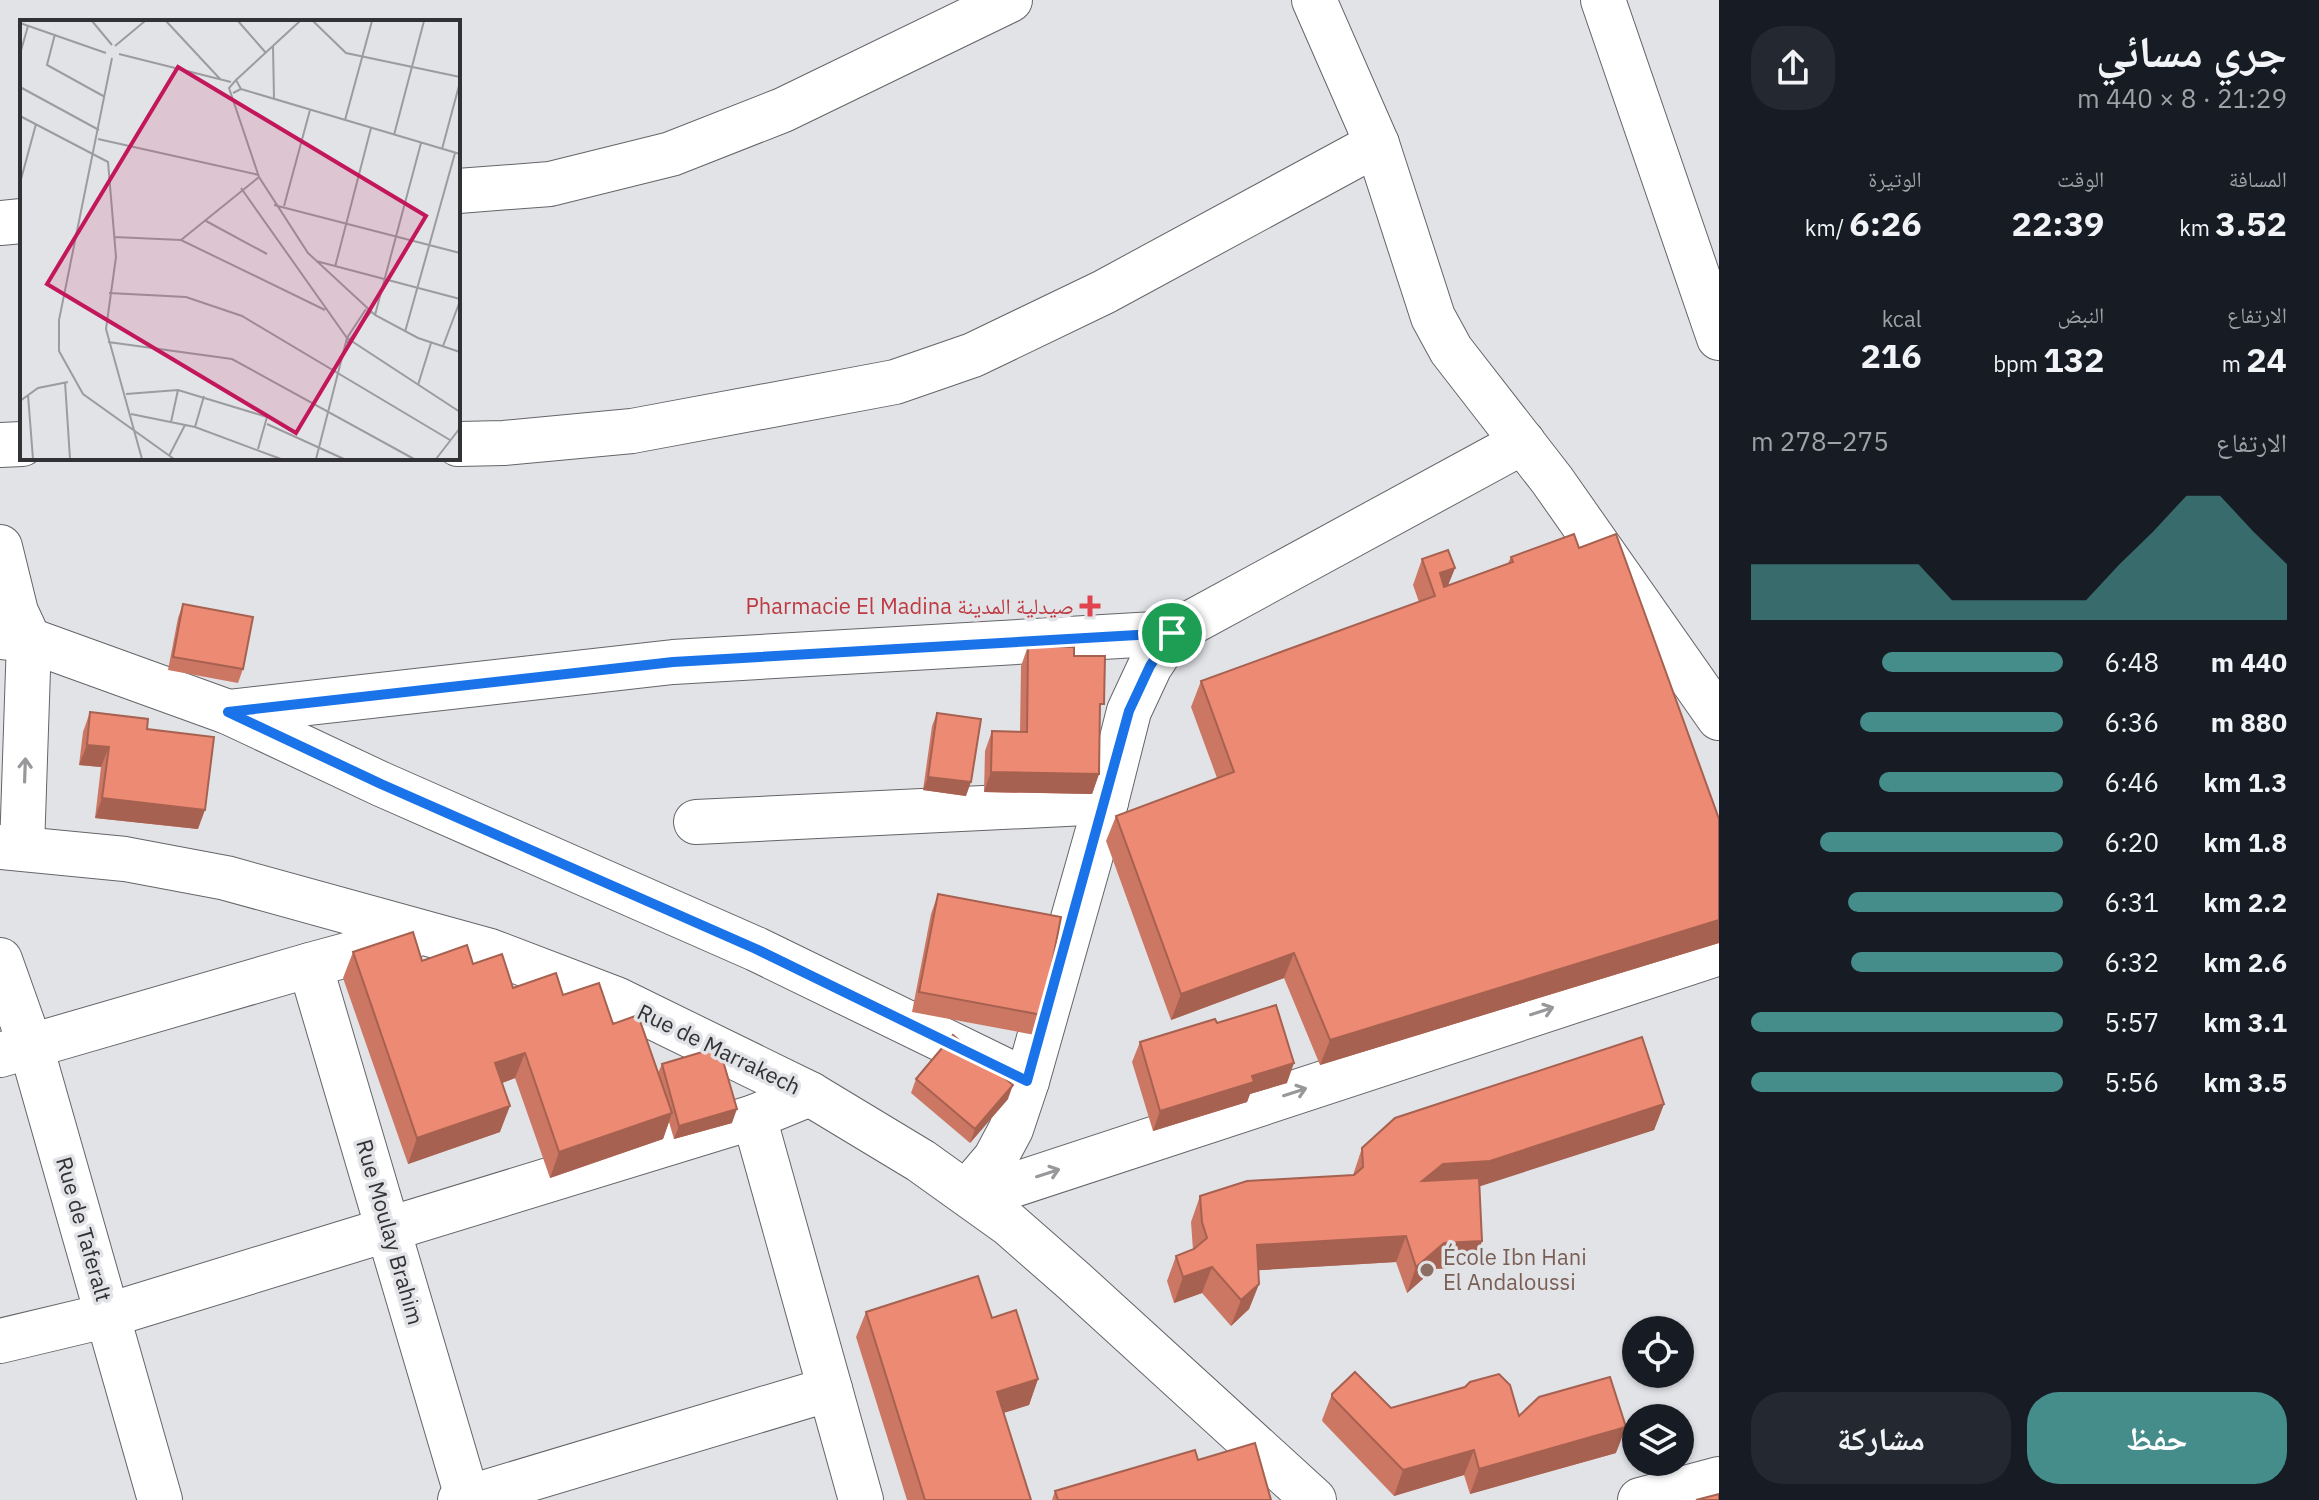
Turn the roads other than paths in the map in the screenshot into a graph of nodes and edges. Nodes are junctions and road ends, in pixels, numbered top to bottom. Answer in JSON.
{"nodes":[{"id":1,"x":1010,"y":0,"type":"edge"},
{"id":2,"x":1314,"y":0,"type":"edge"},
{"id":3,"x":1603,"y":0,"type":"edge"},
{"id":4,"x":1377,"y":144,"type":"junction"},
{"id":5,"x":460,"y":191,"type":"edge"},
{"id":6,"x":20,"y":221,"type":"edge"},
{"id":7,"x":0,"y":223,"type":"edge"},
{"id":8,"x":1719,"y":338,"type":"edge"},
{"id":9,"x":1523,"y":442,"type":"junction"},
{"id":10,"x":20,"y":444,"type":"edge"},
{"id":11,"x":460,"y":444,"type":"edge"},
{"id":12,"x":0,"y":445,"type":"edge"},
{"id":13,"x":0,"y":547,"type":"edge"},
{"id":14,"x":1172,"y":633,"type":"junction"},
{"id":15,"x":10,"y":635,"type":"edge"},
{"id":16,"x":228,"y":712,"type":"junction"},
{"id":17,"x":1719,"y":718,"type":"edge"},
{"id":18,"x":1106,"y":802,"type":"junction"},
{"id":19,"x":696,"y":822,"type":"dead end"},
{"id":20,"x":11,"y":847,"type":"edge"},
{"id":21,"x":427,"y":934,"type":"junction"},
{"id":22,"x":1719,"y":953,"type":"edge"},
{"id":23,"x":0,"y":960,"type":"edge"},
{"id":24,"x":310,"y":965,"type":"junction"},
{"id":25,"x":15,"y":1051,"type":"edge"},
{"id":26,"x":1027,"y":1081,"type":"junction"},
{"id":27,"x":810,"y":1094,"type":"junction"},
{"id":28,"x":754,"y":1117,"type":"junction"},
{"id":29,"x":971,"y":1195,"type":"junction"},
{"id":30,"x":389,"y":1229,"type":"junction"},
{"id":31,"x":109,"y":1315,"type":"junction"},
{"id":32,"x":0,"y":1341,"type":"edge"},
{"id":33,"x":830,"y":1389,"type":"junction"},
{"id":34,"x":1719,"y":1479,"type":"edge"},
{"id":35,"x":465,"y":1499,"type":"edge"},
{"id":36,"x":160,"y":1500,"type":"edge"},
{"id":37,"x":861,"y":1500,"type":"edge"},
{"id":38,"x":1314,"y":1500,"type":"edge"},
{"id":39,"x":1640,"y":1500,"type":"edge"}],
"edges":[{"from":1,"to":5,"type":"street"},
{"from":2,"to":4,"type":"street"},
{"from":3,"to":8,"type":"street"},
{"from":4,"to":9,"type":"street"},
{"from":4,"to":11,"type":"street"},
{"from":6,"to":7,"type":"street"},
{"from":9,"to":14,"type":"street"},
{"from":9,"to":17,"type":"street"},
{"from":10,"to":12,"type":"street"},
{"from":13,"to":15,"type":"street"},
{"from":14,"to":16,"type":"street"},
{"from":14,"to":18,"type":"street"},
{"from":15,"to":16,"type":"street"},
{"from":20,"to":15,"type":"street","one_way":true},
{"from":16,"to":26,"type":"street"},
{"from":18,"to":19,"type":"street"},
{"from":18,"to":26,"type":"street"},
{"from":20,"to":21,"type":"street","name":"Rue de Marrakech"},
{"from":21,"to":24,"type":"street"},
{"from":21,"to":27,"type":"street","name":"Rue de Marrakech"},
{"from":29,"to":22,"type":"street","one_way":true},
{"from":23,"to":25,"type":"street","name":"Rue de Taferalt"},
{"from":24,"to":25,"type":"street"},
{"from":24,"to":30,"type":"street","name":"Rue Moulay Brahim"},
{"from":25,"to":31,"type":"street","name":"Rue de Taferalt"},
{"from":26,"to":29,"type":"street"},
{"from":27,"to":28,"type":"street"},
{"from":27,"to":29,"type":"street","name":"Rue de Marrakech"},
{"from":28,"to":30,"type":"street"},
{"from":28,"to":33,"type":"street"},
{"from":29,"to":38,"type":"street","name":"Rue de Marrakech"},
{"from":30,"to":31,"type":"street"},
{"from":30,"to":35,"type":"street","name":"Rue Moulay Brahim"},
{"from":31,"to":32,"type":"street"},
{"from":31,"to":36,"type":"street","name":"Rue de Taferalt"},
{"from":33,"to":35,"type":"street"},
{"from":33,"to":37,"type":"street"},
{"from":34,"to":39,"type":"street"}]}
